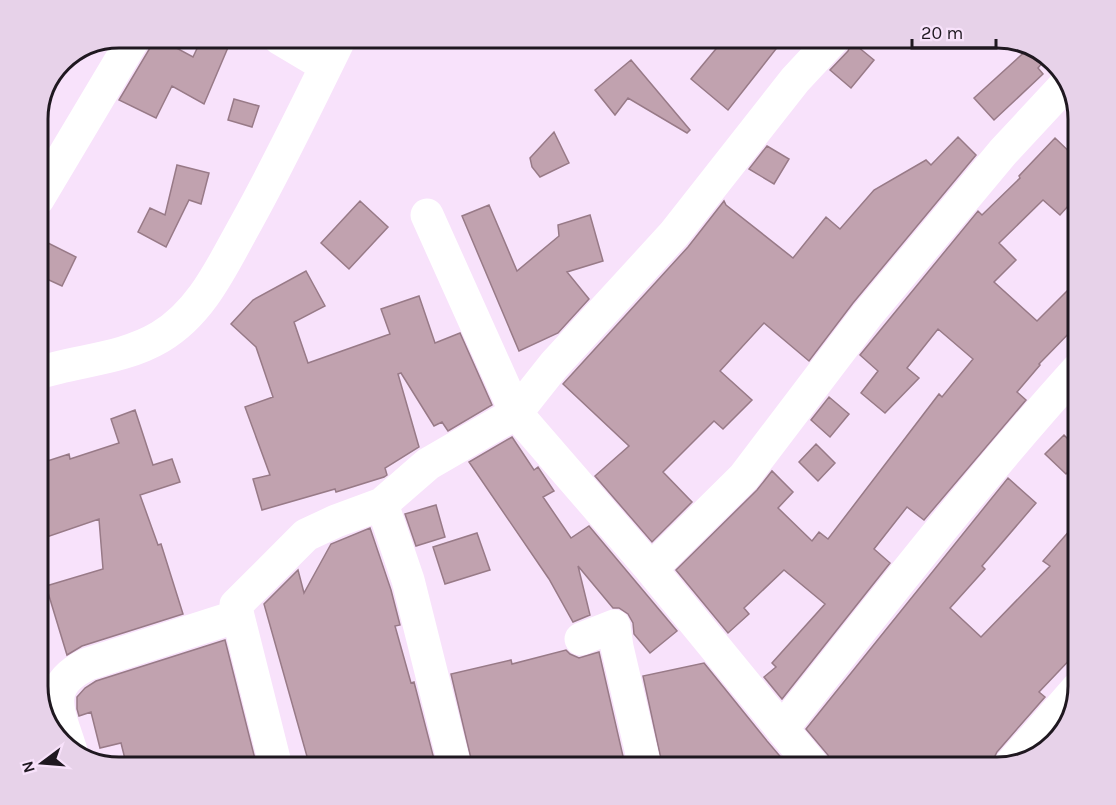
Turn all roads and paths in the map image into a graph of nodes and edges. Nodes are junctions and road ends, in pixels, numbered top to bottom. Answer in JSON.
{"nodes":[{"id":1,"x":128,"y":48,"type":"edge"},
{"id":2,"x":296,"y":48,"type":"edge"},
{"id":3,"x":335,"y":48,"type":"edge"},
{"id":4,"x":825,"y":48,"type":"edge"},
{"id":5,"x":326,"y":66,"type":"junction"},
{"id":6,"x":1061,"y":89,"type":"edge"},
{"id":7,"x":48,"y":182,"type":"edge"},
{"id":8,"x":427,"y":215,"type":"dead end"},
{"id":9,"x":48,"y":370,"type":"edge"},
{"id":10,"x":1068,"y":380,"type":"edge"},
{"id":11,"x":516,"y":413,"type":"junction"},
{"id":12,"x":382,"y":504,"type":"junction"},
{"id":13,"x":651,"y":569,"type":"junction"},
{"id":14,"x":238,"y":616,"type":"junction"},
{"id":15,"x":581,"y":639,"type":"dead end"},
{"id":16,"x":1065,"y":702,"type":"edge"},
{"id":17,"x":782,"y":729,"type":"junction"},
{"id":18,"x":65,"y":732,"type":"edge"},
{"id":19,"x":1021,"y":753,"type":"edge"},
{"id":20,"x":273,"y":757,"type":"edge"},
{"id":21,"x":452,"y":757,"type":"edge"},
{"id":22,"x":642,"y":757,"type":"edge"},
{"id":23,"x":805,"y":757,"type":"edge"}],
"edges":[{"from":1,"to":7,"type":"street"},
{"from":2,"to":5,"type":"street"},
{"from":3,"to":5,"type":"street"},
{"from":4,"to":11,"type":"street"},
{"from":5,"to":9,"type":"street"},
{"from":6,"to":13,"type":"street"},
{"from":8,"to":11,"type":"street"},
{"from":10,"to":17,"type":"street"},
{"from":11,"to":12,"type":"street"},
{"from":11,"to":13,"type":"street"},
{"from":12,"to":14,"type":"street"},
{"from":12,"to":21,"type":"street"},
{"from":13,"to":17,"type":"street"},
{"from":14,"to":18,"type":"street"},
{"from":14,"to":20,"type":"street"},
{"from":15,"to":22,"type":"street"},
{"from":16,"to":19,"type":"street"},
{"from":17,"to":23,"type":"street"}]}
